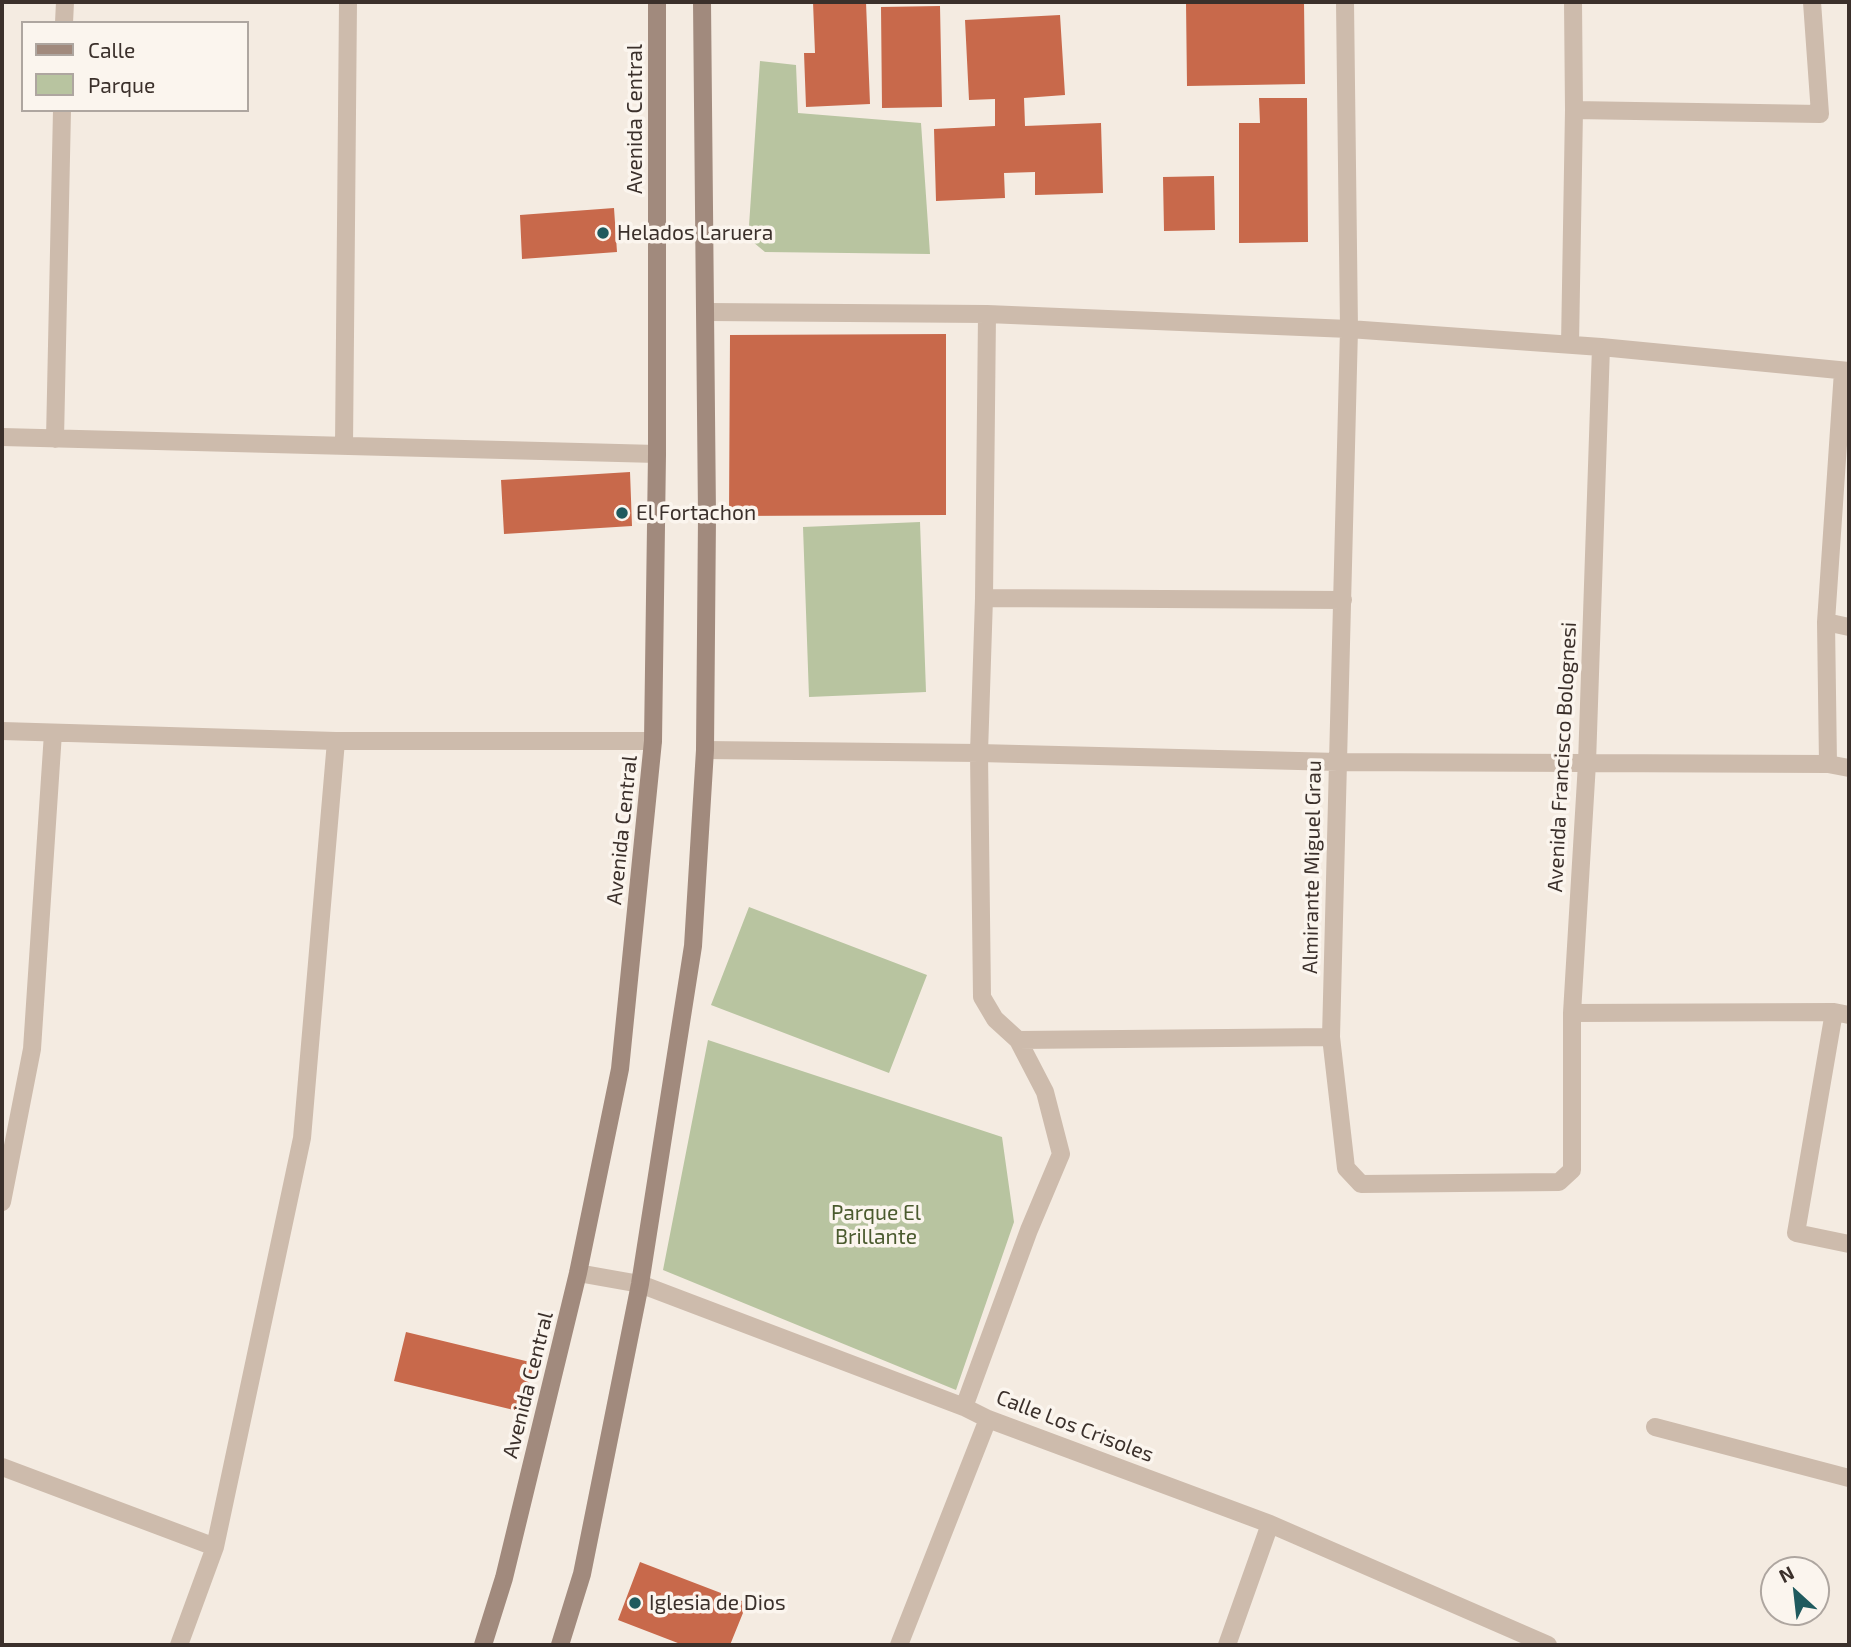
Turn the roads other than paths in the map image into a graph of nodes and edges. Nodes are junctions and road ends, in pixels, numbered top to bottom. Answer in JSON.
{"nodes":[{"id":1,"x":65,"y":2,"type":"edge"},
{"id":2,"x":348,"y":2,"type":"edge"},
{"id":3,"x":657,"y":2,"type":"edge"},
{"id":4,"x":702,"y":2,"type":"edge"},
{"id":5,"x":1345,"y":2,"type":"edge"},
{"id":6,"x":1573,"y":2,"type":"edge"},
{"id":7,"x":1812,"y":2,"type":"edge"},
{"id":8,"x":64,"y":21,"type":"edge"},
{"id":9,"x":1574,"y":110,"type":"junction"},
{"id":10,"x":62,"y":112,"type":"edge"},
{"id":11,"x":707,"y":312,"type":"junction"},
{"id":12,"x":987,"y":314,"type":"junction"},
{"id":13,"x":1349,"y":329,"type":"junction"},
{"id":14,"x":1570,"y":345,"type":"junction"},
{"id":15,"x":1601,"y":347,"type":"junction"},
{"id":16,"x":1846,"y":371,"type":"edge"},
{"id":17,"x":2,"y":437,"type":"edge"},
{"id":18,"x":55,"y":439,"type":"junction"},
{"id":19,"x":344,"y":446,"type":"junction"},
{"id":20,"x":657,"y":454,"type":"junction"},
{"id":21,"x":984,"y":598,"type":"junction"},
{"id":22,"x":1343,"y":600,"type":"junction"},
{"id":23,"x":1826,"y":622,"type":"junction"},
{"id":24,"x":1849,"y":627,"type":"edge"},
{"id":25,"x":2,"y":731,"type":"edge"},
{"id":26,"x":53,"y":733,"type":"junction"},
{"id":27,"x":336,"y":741,"type":"junction"},
{"id":28,"x":653,"y":741,"type":"junction"},
{"id":29,"x":705,"y":750,"type":"junction"},
{"id":30,"x":979,"y":752,"type":"junction"},
{"id":31,"x":1338,"y":762,"type":"junction"},
{"id":32,"x":1587,"y":763,"type":"junction"},
{"id":33,"x":1828,"y":764,"type":"junction"},
{"id":34,"x":1849,"y":768,"type":"edge"},
{"id":35,"x":1572,"y":1013,"type":"junction"},
{"id":36,"x":1842,"y":1013,"type":"edge"},
{"id":37,"x":1331,"y":1037,"type":"junction"},
{"id":38,"x":1018,"y":1040,"type":"junction"},
{"id":39,"x":1572,"y":1170,"type":"joint"},
{"id":40,"x":2,"y":1202,"type":"edge"},
{"id":41,"x":1849,"y":1244,"type":"edge"},
{"id":42,"x":578,"y":1273,"type":"junction"},
{"id":43,"x":640,"y":1284,"type":"junction"},
{"id":44,"x":964,"y":1407,"type":"junction"},
{"id":45,"x":988,"y":1419,"type":"junction"},
{"id":46,"x":1655,"y":1427,"type":"dead end"},
{"id":47,"x":2,"y":1467,"type":"edge"},
{"id":48,"x":1849,"y":1478,"type":"edge"},
{"id":49,"x":1270,"y":1524,"type":"junction"},
{"id":50,"x":215,"y":1547,"type":"junction"},
{"id":51,"x":179,"y":1645,"type":"edge"},
{"id":52,"x":483,"y":1645,"type":"edge"},
{"id":53,"x":560,"y":1645,"type":"edge"},
{"id":54,"x":899,"y":1645,"type":"edge"},
{"id":55,"x":1227,"y":1645,"type":"edge"},
{"id":56,"x":1548,"y":1645,"type":"edge"}],
"edges":[{"from":1,"to":8,"type":"street"},
{"from":2,"to":19,"type":"street"},
{"from":3,"to":20,"type":"main road","name":"Avenida Central"},
{"from":4,"to":11,"type":"main road"},
{"from":5,"to":13,"type":"street","name":"Almirante Miguel Grau"},
{"from":6,"to":9,"type":"street"},
{"from":7,"to":9,"type":"street"},
{"from":9,"to":14,"type":"street"},
{"from":10,"to":18,"type":"street"},
{"from":11,"to":12,"type":"street"},
{"from":11,"to":29,"type":"main road"},
{"from":12,"to":13,"type":"street"},
{"from":12,"to":21,"type":"street"},
{"from":13,"to":14,"type":"street"},
{"from":13,"to":22,"type":"street","name":"Almirante Miguel Grau"},
{"from":14,"to":15,"type":"street"},
{"from":15,"to":16,"type":"street"},
{"from":15,"to":32,"type":"street","name":"Avenida Francisco Bolognesi"},
{"from":16,"to":23,"type":"street"},
{"from":17,"to":18,"type":"street"},
{"from":18,"to":19,"type":"street"},
{"from":19,"to":20,"type":"street"},
{"from":20,"to":28,"type":"main road","name":"Avenida Central"},
{"from":21,"to":22,"type":"street"},
{"from":21,"to":30,"type":"street"},
{"from":22,"to":31,"type":"street","name":"Almirante Miguel Grau"},
{"from":23,"to":24,"type":"street"},
{"from":23,"to":33,"type":"street"},
{"from":25,"to":26,"type":"street"},
{"from":26,"to":27,"type":"street"},
{"from":26,"to":40,"type":"street"},
{"from":27,"to":28,"type":"street"},
{"from":27,"to":50,"type":"street"},
{"from":28,"to":42,"type":"main road","name":"Avenida Central"},
{"from":29,"to":30,"type":"street"},
{"from":29,"to":43,"type":"main road"},
{"from":30,"to":31,"type":"street"},
{"from":30,"to":38,"type":"street"},
{"from":31,"to":32,"type":"street"},
{"from":31,"to":37,"type":"street","name":"Almirante Miguel Grau"},
{"from":32,"to":33,"type":"street"},
{"from":32,"to":35,"type":"street","name":"Avenida Francisco Bolognesi"},
{"from":33,"to":34,"type":"street"},
{"from":35,"to":36,"type":"street"},
{"from":35,"to":39,"type":"street","name":"Avenida Francisco Bolognesi"},
{"from":36,"to":41,"type":"street"},
{"from":37,"to":38,"type":"street"},
{"from":37,"to":39,"type":"street","name":"Almirante Miguel Grau"},
{"from":38,"to":44,"type":"street"},
{"from":42,"to":43,"type":"street","name":"Calle Los Crisoles"},
{"from":42,"to":52,"type":"main road","name":"Avenida Central"},
{"from":43,"to":44,"type":"street","name":"Calle Los Crisoles"},
{"from":43,"to":53,"type":"main road"},
{"from":44,"to":45,"type":"street","name":"Calle Los Crisoles"},
{"from":45,"to":49,"type":"street","name":"Calle Los Crisoles"},
{"from":45,"to":54,"type":"street"},
{"from":46,"to":48,"type":"street"},
{"from":47,"to":50,"type":"street"},
{"from":49,"to":55,"type":"street"},
{"from":49,"to":56,"type":"street","name":"Calle Los Crisoles"},
{"from":50,"to":51,"type":"street"}]}
